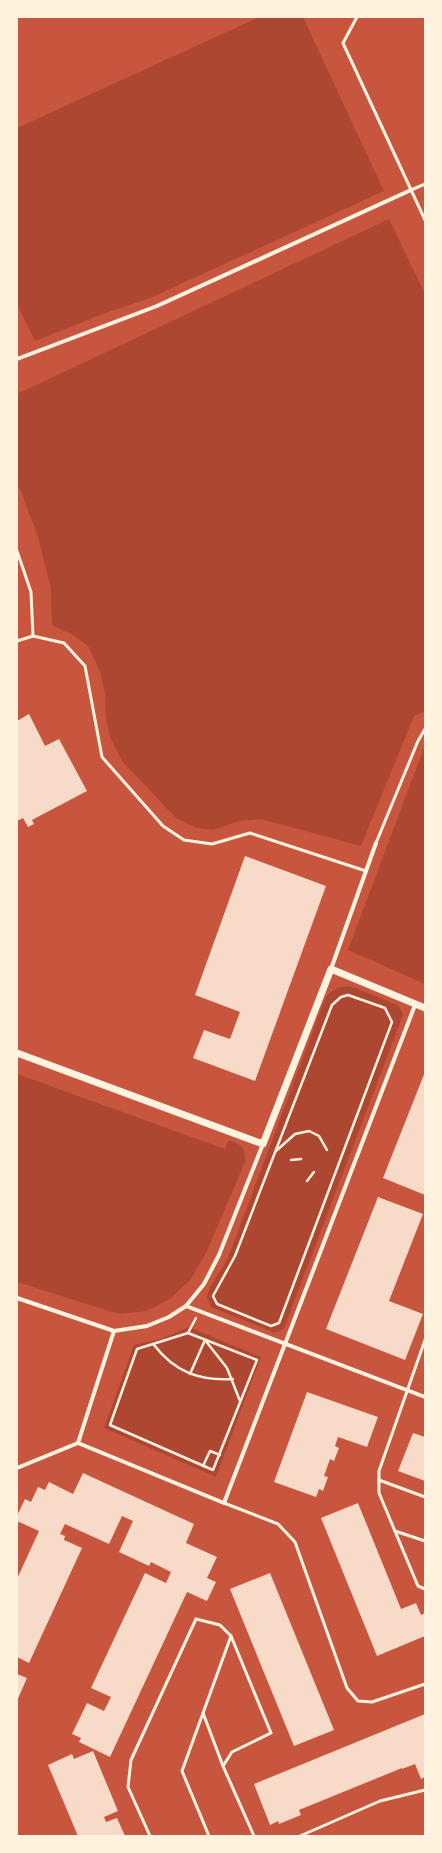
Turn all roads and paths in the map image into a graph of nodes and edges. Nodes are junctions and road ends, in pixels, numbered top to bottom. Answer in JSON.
{"nodes":[{"id":1,"x":357,"y":17,"type":"edge"},
{"id":2,"x":425,"y":184,"type":"edge"},
{"id":3,"x":411,"y":190,"type":"junction"},
{"id":4,"x":425,"y":220,"type":"edge"},
{"id":5,"x":17,"y":358,"type":"edge"},
{"id":6,"x":17,"y":551,"type":"edge"},
{"id":7,"x":33,"y":636,"type":"junction"},
{"id":8,"x":17,"y":641,"type":"edge"},
{"id":9,"x":425,"y":729,"type":"edge"},
{"id":10,"x":376,"y":843,"type":"joint"},
{"id":11,"x":366,"y":871,"type":"junction"},
{"id":12,"x":331,"y":969,"type":"junction"},
{"id":13,"x":415,"y":1004,"type":"junction"},
{"id":14,"x":425,"y":1008,"type":"edge"},
{"id":15,"x":17,"y":1053,"type":"edge"},
{"id":16,"x":263,"y":1144,"type":"junction"},
{"id":17,"x":327,"y":1150,"type":"dead end"},
{"id":18,"x":275,"y":1152,"type":"junction"},
{"id":19,"x":301,"y":1159,"type":"dead end"},
{"id":20,"x":291,"y":1160,"type":"dead end"},
{"id":21,"x":314,"y":1172,"type":"dead end"},
{"id":22,"x":307,"y":1181,"type":"dead end"},
{"id":23,"x":17,"y":1298,"type":"edge"},
{"id":24,"x":186,"y":1306,"type":"junction"},
{"id":25,"x":114,"y":1331,"type":"junction"},
{"id":26,"x":205,"y":1340,"type":"junction"},
{"id":27,"x":425,"y":1340,"type":"edge"},
{"id":28,"x":284,"y":1343,"type":"junction"},
{"id":29,"x":154,"y":1344,"type":"junction"},
{"id":30,"x":190,"y":1374,"type":"junction"},
{"id":31,"x":233,"y":1379,"type":"junction"},
{"id":32,"x":406,"y":1390,"type":"junction"},
{"id":33,"x":425,"y":1397,"type":"edge"},
{"id":34,"x":240,"y":1401,"type":"junction"},
{"id":35,"x":78,"y":1443,"type":"junction"},
{"id":36,"x":220,"y":1454,"type":"junction"},
{"id":37,"x":203,"y":1466,"type":"junction"},
{"id":38,"x":17,"y":1468,"type":"edge"},
{"id":39,"x":379,"y":1480,"type":"junction"},
{"id":40,"x":425,"y":1497,"type":"edge"},
{"id":41,"x":224,"y":1503,"type":"junction"},
{"id":42,"x":395,"y":1531,"type":"junction"},
{"id":43,"x":425,"y":1541,"type":"edge"},
{"id":44,"x":425,"y":1589,"type":"edge"},
{"id":45,"x":231,"y":1636,"type":"junction"},
{"id":46,"x":425,"y":1684,"type":"edge"},
{"id":47,"x":203,"y":1713,"type":"junction"},
{"id":48,"x":223,"y":1766,"type":"junction"},
{"id":49,"x":425,"y":1790,"type":"edge"},
{"id":50,"x":150,"y":1836,"type":"edge"},
{"id":51,"x":209,"y":1836,"type":"edge"},
{"id":52,"x":254,"y":1836,"type":"edge"},
{"id":53,"x":300,"y":1836,"type":"edge"}],
"edges":[{"from":1,"to":3,"type":"lane"},
{"from":2,"to":3,"type":"lane"},
{"from":3,"to":4,"type":"lane"},
{"from":3,"to":5,"type":"street"},
{"from":6,"to":7,"type":"lane"},
{"from":7,"to":8,"type":"lane"},
{"from":7,"to":11,"type":"lane"},
{"from":9,"to":10,"type":"lane"},
{"from":10,"to":11,"type":"street"},
{"from":11,"to":12,"type":"street"},
{"from":12,"to":13,"type":"street"},
{"from":12,"to":16,"type":"street"},
{"from":13,"to":14,"type":"street"},
{"from":13,"to":28,"type":"street"},
{"from":15,"to":16,"type":"street"},
{"from":16,"to":24,"type":"street"},
{"from":17,"to":18,"type":"path"},
{"from":18,"to":18,"type":"path"},
{"from":19,"to":20,"type":"path"},
{"from":21,"to":22,"type":"path"},
{"from":23,"to":25,"type":"street"},
{"from":24,"to":25,"type":"street"},
{"from":24,"to":28,"type":"street"},
{"from":25,"to":35,"type":"street"},
{"from":26,"to":29,"type":"path"},
{"from":26,"to":30,"type":"path"},
{"from":26,"to":31,"type":"path"},
{"from":26,"to":34,"type":"path"},
{"from":27,"to":32,"type":"lane"},
{"from":28,"to":32,"type":"street"},
{"from":28,"to":41,"type":"street"},
{"from":29,"to":30,"type":"path"},
{"from":29,"to":37,"type":"path"},
{"from":30,"to":31,"type":"path"},
{"from":31,"to":34,"type":"path"},
{"from":32,"to":33,"type":"street"},
{"from":32,"to":39,"type":"lane"},
{"from":34,"to":36,"type":"path"},
{"from":35,"to":38,"type":"street"},
{"from":35,"to":41,"type":"street"},
{"from":36,"to":37,"type":"path"},
{"from":36,"to":37,"type":"path"},
{"from":39,"to":40,"type":"lane"},
{"from":39,"to":42,"type":"lane"},
{"from":41,"to":46,"type":"lane"},
{"from":42,"to":43,"type":"lane"},
{"from":42,"to":44,"type":"lane"},
{"from":45,"to":47,"type":"lane"},
{"from":45,"to":48,"type":"lane"},
{"from":45,"to":50,"type":"lane"},
{"from":47,"to":48,"type":"lane"},
{"from":47,"to":51,"type":"lane"},
{"from":48,"to":52,"type":"lane"},
{"from":49,"to":53,"type":"lane"}]}
